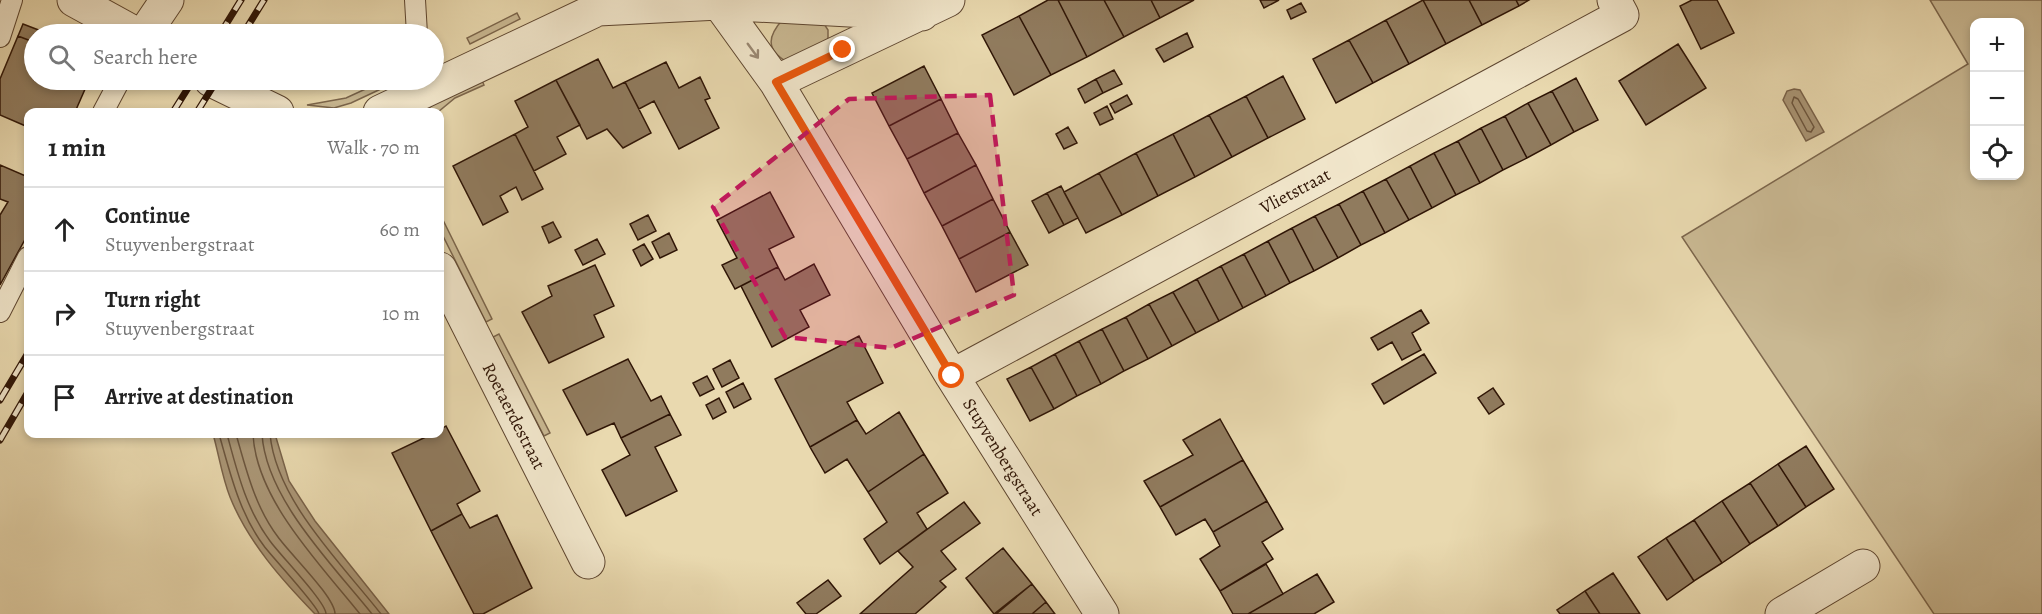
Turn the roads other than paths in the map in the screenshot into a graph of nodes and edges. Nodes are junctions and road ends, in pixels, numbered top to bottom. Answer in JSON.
{"nodes":[{"id":1,"x":12,"y":0,"type":"edge"},
{"id":2,"x":74,"y":0,"type":"edge"},
{"id":3,"x":167,"y":0,"type":"edge"},
{"id":4,"x":415,"y":0,"type":"edge"},
{"id":5,"x":1614,"y":0,"type":"edge"},
{"id":6,"x":719,"y":3,"type":"junction"},
{"id":7,"x":935,"y":7,"type":"edge"},
{"id":8,"x":118,"y":24,"type":"edge"},
{"id":9,"x":151,"y":24,"type":"edge"},
{"id":10,"x":416,"y":24,"type":"edge"},
{"id":11,"x":0,"y":37,"type":"edge"},
{"id":12,"x":444,"y":76,"type":"edge"},
{"id":13,"x":776,"y":82,"type":"junction"},
{"id":14,"x":115,"y":90,"type":"edge"},
{"id":15,"x":232,"y":90,"type":"edge"},
{"id":16,"x":415,"y":90,"type":"edge"},
{"id":17,"x":105,"y":108,"type":"edge"},
{"id":18,"x":269,"y":108,"type":"edge"},
{"id":19,"x":386,"y":108,"type":"edge"},
{"id":20,"x":24,"y":265,"type":"edge"},
{"id":21,"x":444,"y":277,"type":"edge"},
{"id":22,"x":0,"y":312,"type":"edge"},
{"id":23,"x":952,"y":376,"type":"junction"},
{"id":24,"x":588,"y":562,"type":"dead end"},
{"id":25,"x":1863,"y":566,"type":"dead end"},
{"id":26,"x":1102,"y":614,"type":"edge"},
{"id":27,"x":1782,"y":614,"type":"edge"}],
"edges":[{"from":1,"to":11,"type":"lane"},
{"from":2,"to":8,"type":"street"},
{"from":3,"to":9,"type":"street"},
{"from":4,"to":10,"type":"lane"},
{"from":5,"to":23,"type":"street","name":"Vlietstraat"},
{"from":6,"to":7,"type":"street"},
{"from":6,"to":12,"type":"street"},
{"from":6,"to":13,"type":"street","name":"Stuyvenbergstraat","one_way":true},
{"from":7,"to":13,"type":"street"},
{"from":13,"to":23,"type":"street","name":"Stuyvenbergstraat"},
{"from":14,"to":17,"type":"lane"},
{"from":15,"to":18,"type":"street"},
{"from":16,"to":19,"type":"street"},
{"from":20,"to":22,"type":"lane"},
{"from":21,"to":24,"type":"street","name":"Roetaerdestraat"},
{"from":23,"to":26,"type":"street","name":"Stuyvenbergstraat"},
{"from":25,"to":27,"type":"street"}]}
